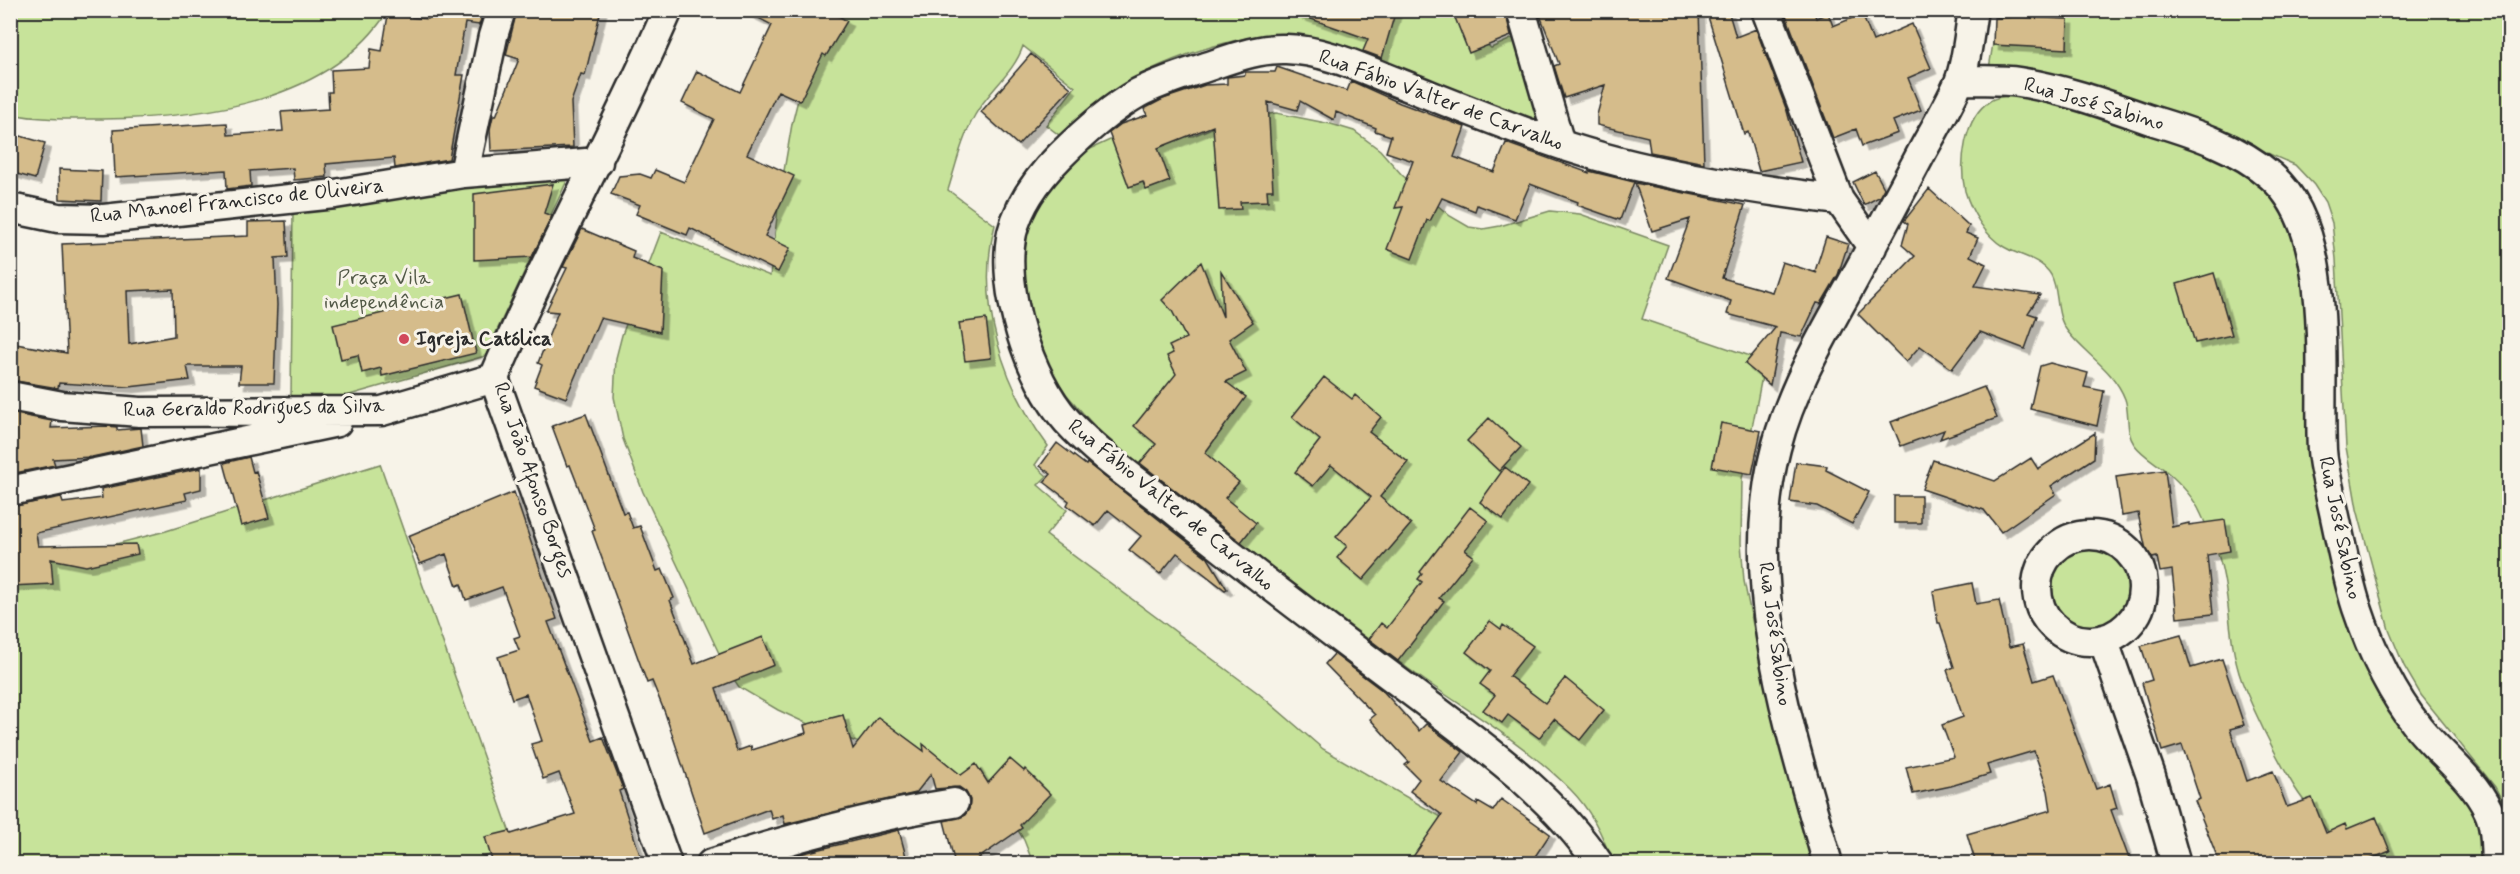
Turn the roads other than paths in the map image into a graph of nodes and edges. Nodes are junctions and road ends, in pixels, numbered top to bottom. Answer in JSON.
{"nodes":[{"id":1,"x":501,"y":10,"type":"edge"},
{"id":2,"x":668,"y":10,"type":"edge"},
{"id":3,"x":1521,"y":10,"type":"edge"},
{"id":4,"x":1766,"y":10,"type":"edge"},
{"id":5,"x":1973,"y":10,"type":"edge"},
{"id":6,"x":1960,"y":80,"type":"junction"},
{"id":7,"x":1560,"y":144,"type":"junction"},
{"id":8,"x":598,"y":162,"type":"junction"},
{"id":9,"x":464,"y":173,"type":"junction"},
{"id":10,"x":1839,"y":200,"type":"junction"},
{"id":11,"x":10,"y":208,"type":"edge"},
{"id":12,"x":1872,"y":247,"type":"junction"},
{"id":13,"x":494,"y":378,"type":"junction"},
{"id":14,"x":10,"y":396,"type":"edge"},
{"id":15,"x":382,"y":411,"type":"junction"},
{"id":16,"x":10,"y":491,"type":"edge"},
{"id":17,"x":2103,"y":639,"type":"dead end"},
{"id":18,"x":954,"y":803,"type":"dead end"},
{"id":19,"x":667,"y":864,"type":"edge"},
{"id":20,"x":711,"y":864,"type":"edge"},
{"id":21,"x":1599,"y":864,"type":"edge"},
{"id":22,"x":1828,"y":864,"type":"edge"},
{"id":23,"x":2176,"y":864,"type":"edge"},
{"id":24,"x":2496,"y":864,"type":"edge"}],
"edges":[{"from":1,"to":9,"type":"street"},
{"from":2,"to":8,"type":"street","name":"Rua João Afonso Borges"},
{"from":3,"to":7,"type":"street"},
{"from":4,"to":10,"type":"street"},
{"from":5,"to":6,"type":"street"},
{"from":6,"to":12,"type":"street","name":"Rua José Sabino"},
{"from":6,"to":24,"type":"street","name":"Rua José Sabino"},
{"from":7,"to":10,"type":"street","name":"Rua Fábio Valter de Carvalho"},
{"from":7,"to":21,"type":"street","name":"Rua Fábio Valter de Carvalho"},
{"from":8,"to":9,"type":"street","name":"Rua Manoel Francisco de Oliveira"},
{"from":8,"to":13,"type":"street","name":"Rua João Afonso Borges"},
{"from":9,"to":11,"type":"street","name":"Rua Manoel Francisco de Oliveira"},
{"from":10,"to":12,"type":"street"},
{"from":12,"to":22,"type":"street","name":"Rua José Sabino"},
{"from":13,"to":15,"type":"street","name":"Rua Geraldo Rodrigues da Silva"},
{"from":13,"to":19,"type":"street","name":"Rua João Afonso Borges"},
{"from":14,"to":15,"type":"street","name":"Rua Geraldo Rodrigues da Silva"},
{"from":15,"to":16,"type":"street"},
{"from":17,"to":23,"type":"street"},
{"from":18,"to":20,"type":"street"}]}
